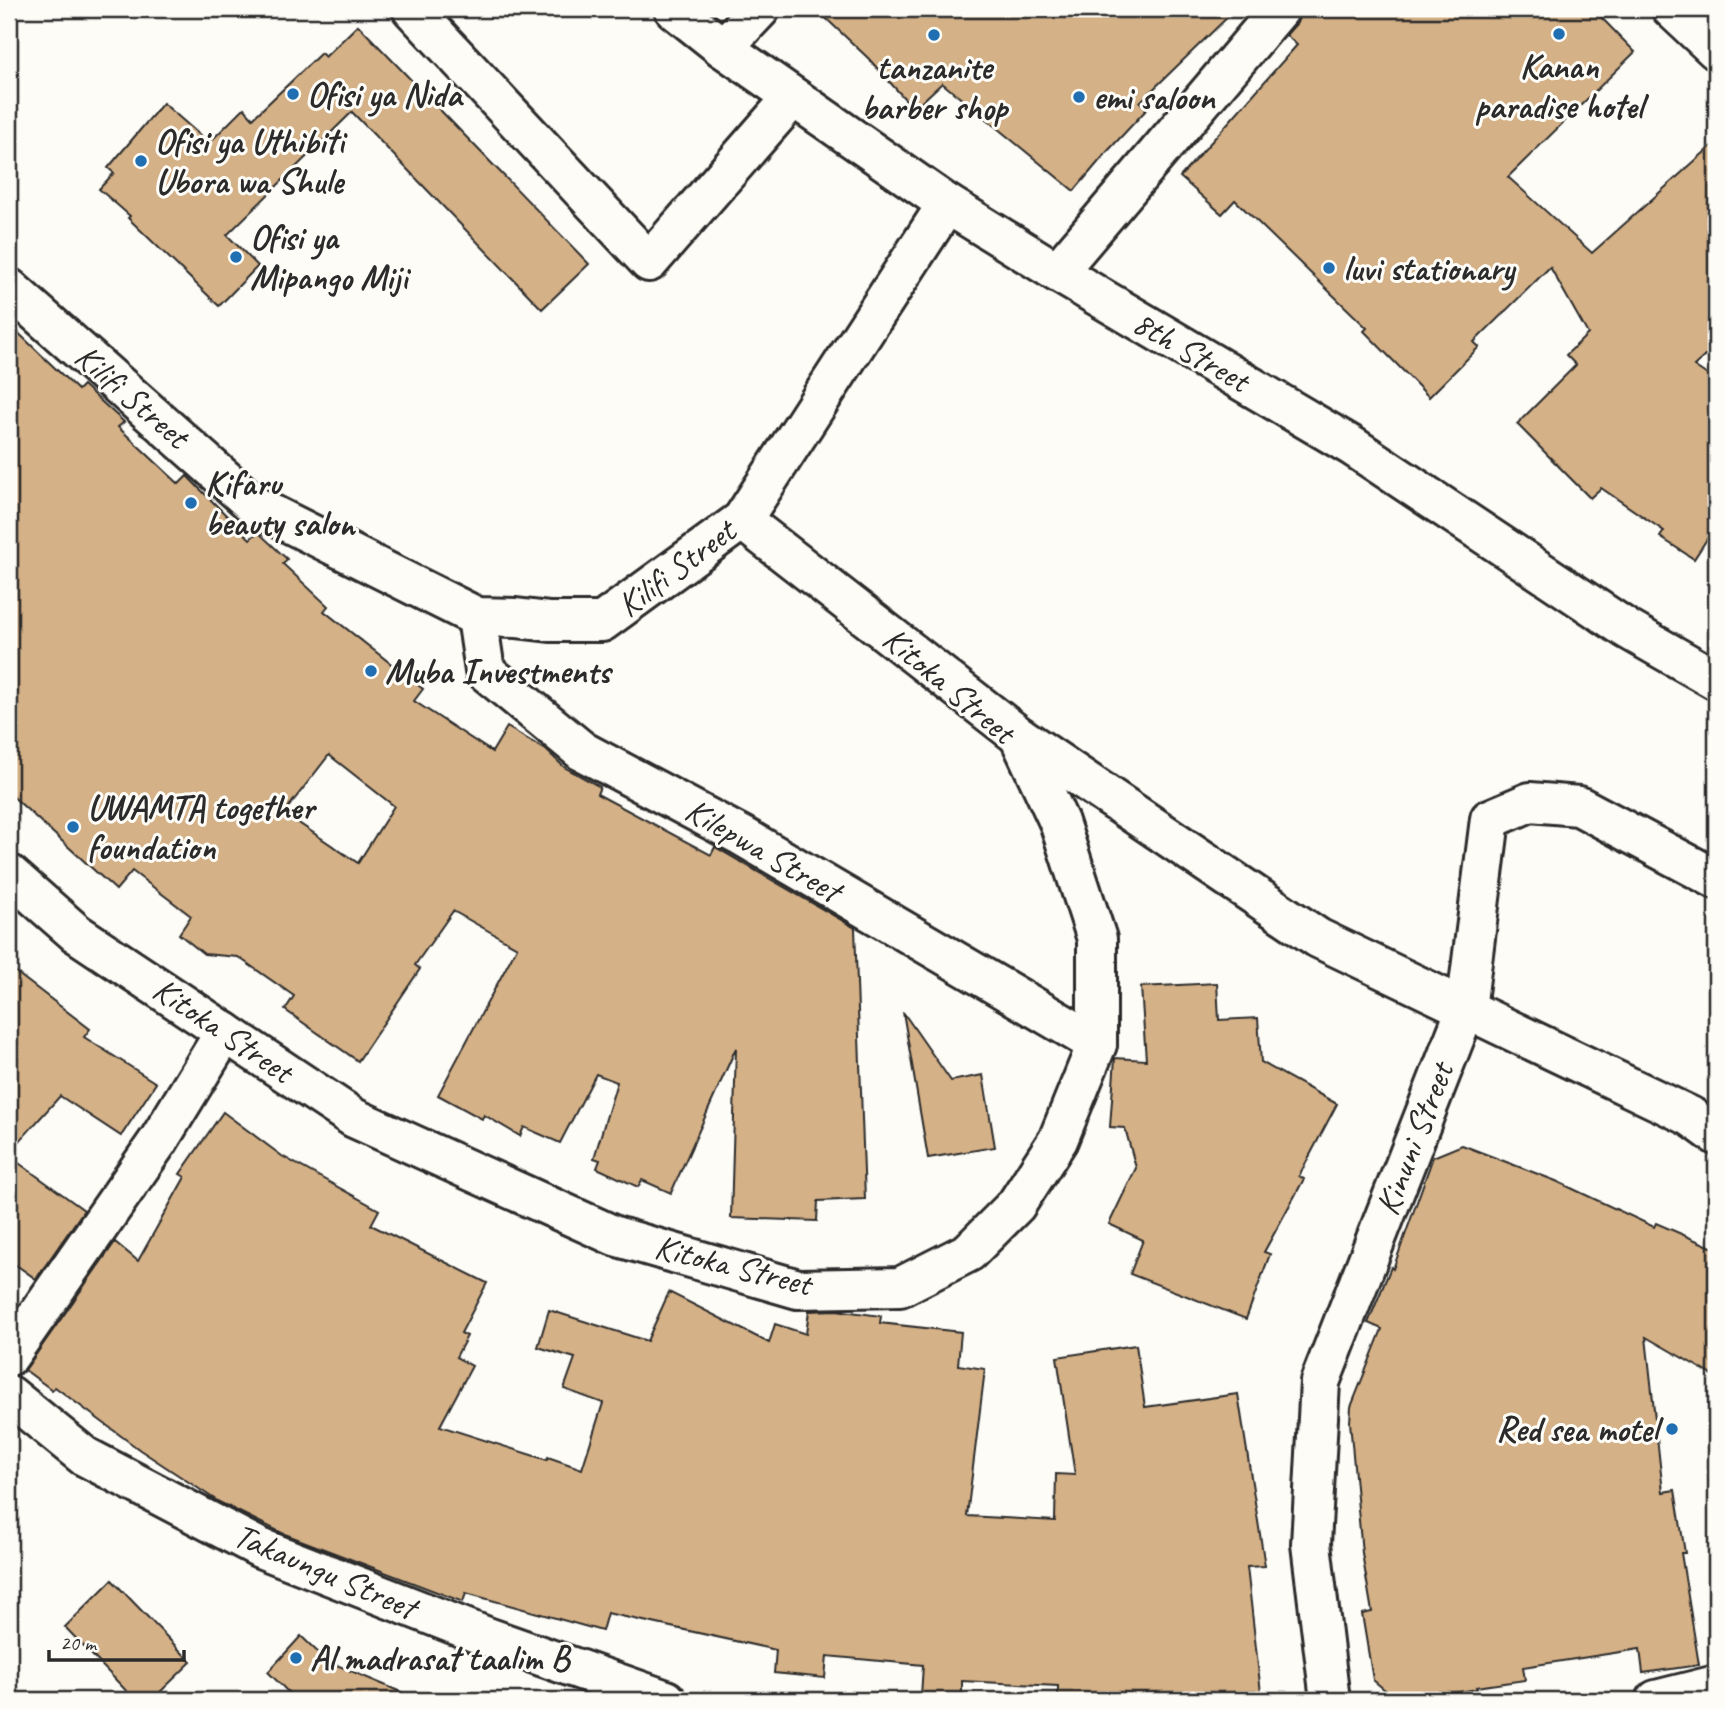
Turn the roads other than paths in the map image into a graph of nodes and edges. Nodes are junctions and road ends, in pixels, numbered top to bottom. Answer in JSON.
{"nodes":[{"id":1,"x":412,"y":9,"type":"edge"},
{"id":2,"x":674,"y":9,"type":"edge"},
{"id":3,"x":760,"y":9,"type":"edge"},
{"id":4,"x":1280,"y":9,"type":"edge"},
{"id":5,"x":1672,"y":9,"type":"edge"},
{"id":6,"x":723,"y":47,"type":"junction"},
{"id":7,"x":1716,"y":50,"type":"edge"},
{"id":8,"x":793,"y":97,"type":"junction"},
{"id":9,"x":947,"y":204,"type":"junction"},
{"id":10,"x":1057,"y":272,"type":"junction"},
{"id":11,"x":9,"y":288,"type":"edge"},
{"id":12,"x":742,"y":520,"type":"junction"},
{"id":13,"x":477,"y":617,"type":"junction"},
{"id":14,"x":1716,"y":680,"type":"edge"},
{"id":15,"x":1019,"y":736,"type":"junction"},
{"id":16,"x":9,"y":874,"type":"edge"},
{"id":17,"x":1716,"y":878,"type":"edge"},
{"id":18,"x":1466,"y":1009,"type":"junction"},
{"id":19,"x":225,"y":1032,"type":"junction"},
{"id":20,"x":1097,"y":1044,"type":"junction"},
{"id":21,"x":1716,"y":1135,"type":"edge"},
{"id":22,"x":9,"y":1356,"type":"edge"},
{"id":23,"x":9,"y":1395,"type":"edge"},
{"id":24,"x":1716,"y":1685,"type":"edge"},
{"id":25,"x":666,"y":1700,"type":"edge"},
{"id":26,"x":1330,"y":1700,"type":"edge"},
{"id":27,"x":1656,"y":1700,"type":"edge"}],
"edges":[{"from":1,"to":8,"type":"street"},
{"from":2,"to":6,"type":"street","name":"8th Street"},
{"from":3,"to":6,"type":"street"},
{"from":4,"to":10,"type":"street"},
{"from":5,"to":7,"type":"street"},
{"from":6,"to":8,"type":"street","name":"8th Street"},
{"from":8,"to":9,"type":"street","name":"8th Street"},
{"from":9,"to":10,"type":"street","name":"8th Street"},
{"from":9,"to":12,"type":"street","name":"Kilifi Street"},
{"from":10,"to":14,"type":"street","name":"8th Street"},
{"from":11,"to":13,"type":"street","name":"Kilifi Street"},
{"from":12,"to":13,"type":"street","name":"Kilifi Street"},
{"from":12,"to":15,"type":"street","name":"Kitoka Street"},
{"from":13,"to":20,"type":"street","name":"Kilepwa Street"},
{"from":15,"to":18,"type":"street"},
{"from":15,"to":20,"type":"street","name":"Kitoka Street"},
{"from":16,"to":19,"type":"street","name":"Kitoka Street"},
{"from":17,"to":18,"type":"street","name":"Kinuni Street"},
{"from":18,"to":21,"type":"street"},
{"from":18,"to":26,"type":"street","name":"Kinuni Street"},
{"from":19,"to":20,"type":"street","name":"Kitoka Street"},
{"from":19,"to":22,"type":"street"},
{"from":23,"to":25,"type":"street","name":"Takaungu Street"},
{"from":24,"to":27,"type":"street"}]}
